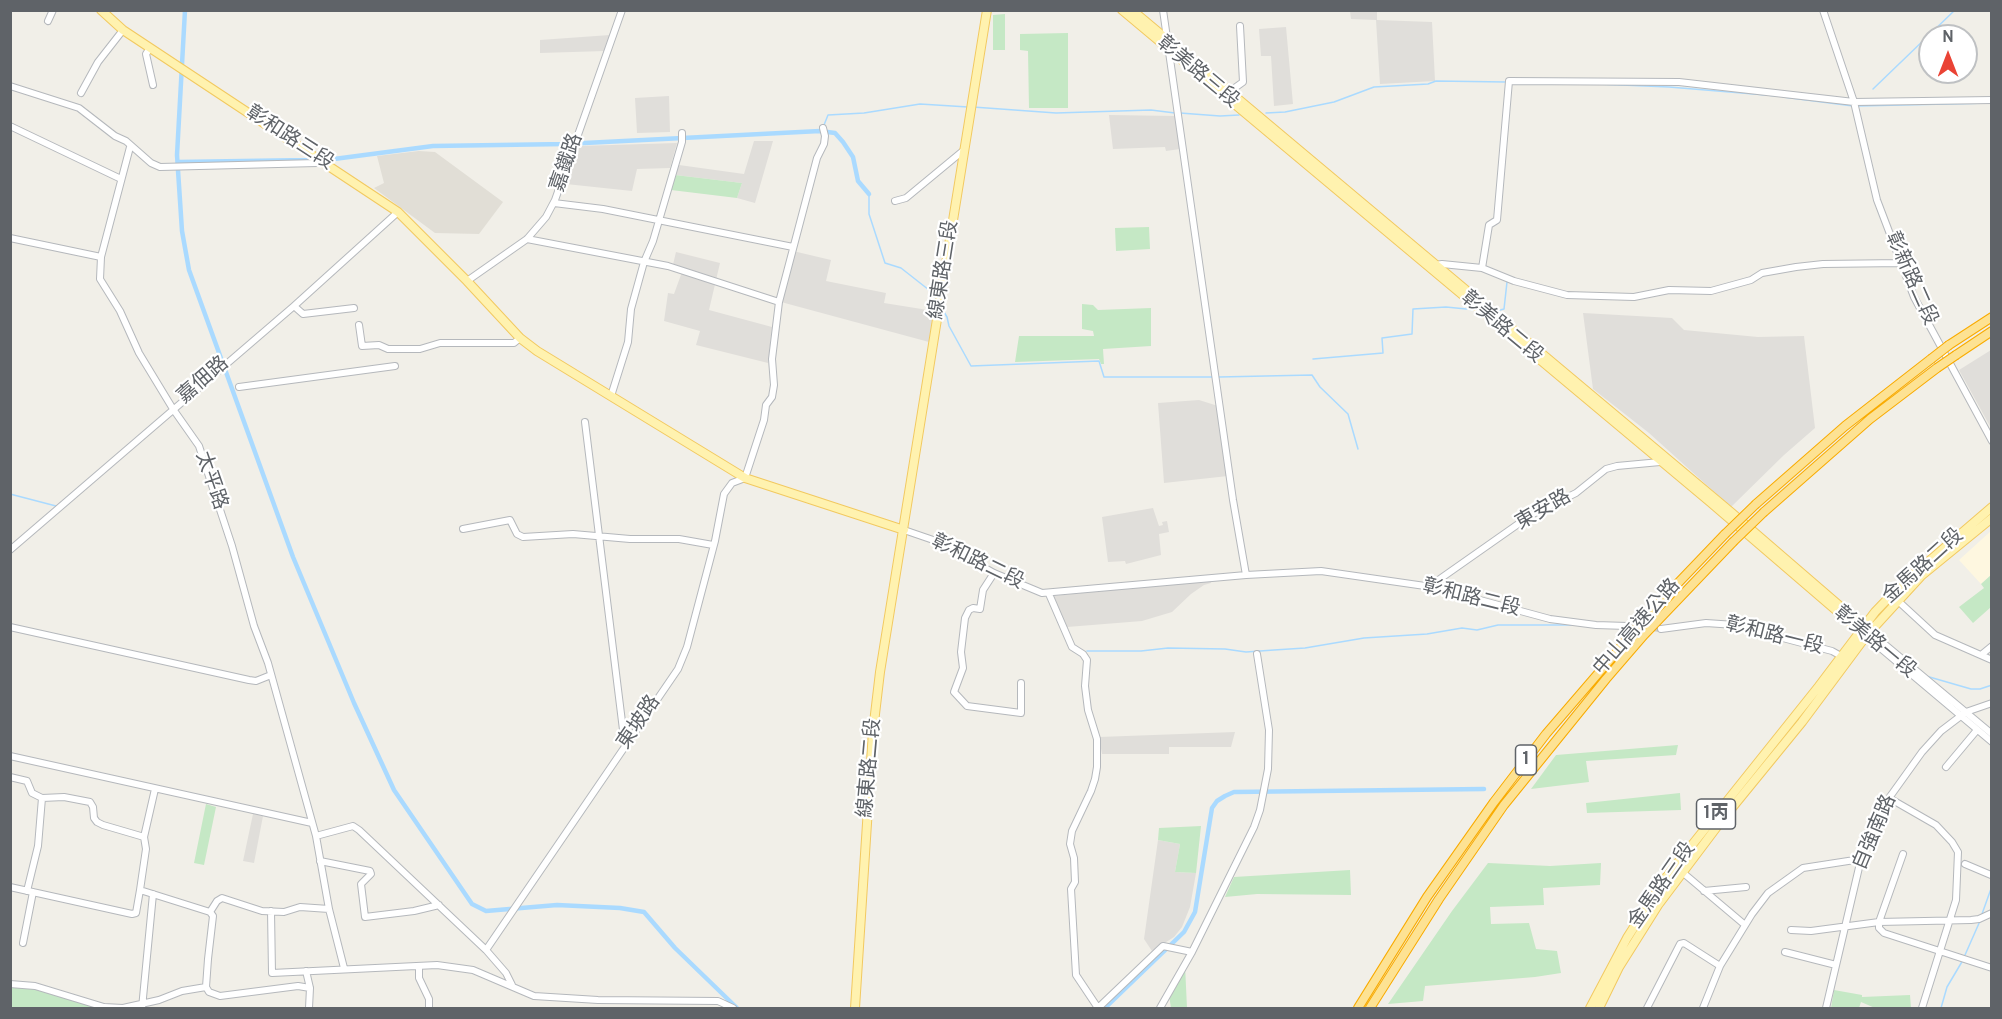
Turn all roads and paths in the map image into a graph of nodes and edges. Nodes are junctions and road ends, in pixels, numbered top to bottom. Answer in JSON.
{"nodes":[{"id":1,"x":53,"y":10,"type":"edge"},
{"id":2,"x":101,"y":10,"type":"edge"},
{"id":3,"x":622,"y":10,"type":"edge"},
{"id":4,"x":987,"y":10,"type":"edge"},
{"id":5,"x":1122,"y":10,"type":"edge"},
{"id":6,"x":1132,"y":10,"type":"edge"},
{"id":7,"x":1162,"y":10,"type":"edge"},
{"id":8,"x":1823,"y":10,"type":"edge"},
{"id":9,"x":48,"y":21,"type":"dead end"},
{"id":10,"x":1240,"y":26,"type":"dead end"},
{"id":11,"x":123,"y":30,"type":"junction"},
{"id":12,"x":1167,"y":44,"type":"junction"},
{"id":13,"x":150,"y":48,"type":"junction"},
{"id":14,"x":153,"y":85,"type":"dead end"},
{"id":15,"x":10,"y":86,"type":"edge"},
{"id":16,"x":1229,"y":92,"type":"junction"},
{"id":17,"x":81,"y":93,"type":"dead end"},
{"id":18,"x":1992,"y":100,"type":"edge"},
{"id":19,"x":1854,"y":104,"type":"junction"},
{"id":20,"x":1247,"y":111,"type":"junction"},
{"id":21,"x":10,"y":126,"type":"edge"},
{"id":22,"x":823,"y":128,"type":"dead end"},
{"id":23,"x":682,"y":137,"type":"dead end"},
{"id":24,"x":130,"y":147,"type":"junction"},
{"id":25,"x":964,"y":150,"type":"junction"},
{"id":26,"x":318,"y":158,"type":"junction"},
{"id":27,"x":121,"y":179,"type":"junction"},
{"id":28,"x":895,"y":201,"type":"dead end"},
{"id":29,"x":554,"y":203,"type":"junction"},
{"id":30,"x":398,"y":212,"type":"junction"},
{"id":31,"x":659,"y":219,"type":"junction"},
{"id":32,"x":10,"y":238,"type":"edge"},
{"id":33,"x":527,"y":238,"type":"junction"},
{"id":34,"x":793,"y":247,"type":"junction"},
{"id":35,"x":101,"y":257,"type":"junction"},
{"id":36,"x":644,"y":262,"type":"junction"},
{"id":37,"x":1901,"y":263,"type":"junction"},
{"id":38,"x":1433,"y":268,"type":"junction"},
{"id":39,"x":1482,"y":268,"type":"junction"},
{"id":40,"x":467,"y":281,"type":"junction"},
{"id":41,"x":779,"y":302,"type":"junction"},
{"id":42,"x":294,"y":306,"type":"junction"},
{"id":43,"x":354,"y":308,"type":"dead end"},
{"id":44,"x":1992,"y":317,"type":"edge"},
{"id":45,"x":359,"y":325,"type":"dead end"},
{"id":46,"x":1992,"y":331,"type":"edge"},
{"id":47,"x":520,"y":338,"type":"junction"},
{"id":48,"x":395,"y":366,"type":"dead end"},
{"id":49,"x":239,"y":387,"type":"dead end"},
{"id":50,"x":611,"y":396,"type":"junction"},
{"id":51,"x":173,"y":409,"type":"junction"},
{"id":52,"x":585,"y":422,"type":"dead end"},
{"id":53,"x":1992,"y":441,"type":"edge"},
{"id":54,"x":1662,"y":459,"type":"junction"},
{"id":55,"x":745,"y":478,"type":"junction"},
{"id":56,"x":1992,"y":507,"type":"edge"},
{"id":57,"x":1992,"y":518,"type":"edge"},
{"id":58,"x":463,"y":529,"type":"dead end"},
{"id":59,"x":904,"y":530,"type":"junction"},
{"id":60,"x":600,"y":536,"type":"junction"},
{"id":61,"x":1759,"y":541,"type":"joint"},
{"id":62,"x":713,"y":545,"type":"junction"},
{"id":63,"x":10,"y":550,"type":"edge"},
{"id":64,"x":994,"y":573,"type":"junction"},
{"id":65,"x":1246,"y":575,"type":"junction"},
{"id":66,"x":1432,"y":587,"type":"junction"},
{"id":67,"x":1049,"y":594,"type":"junction"},
{"id":68,"x":1897,"y":600,"type":"junction"},
{"id":69,"x":1627,"y":626,"type":"tunnel mouth"},
{"id":70,"x":10,"y":627,"type":"edge"},
{"id":71,"x":1660,"y":629,"type":"tunnel mouth"},
{"id":72,"x":1865,"y":632,"type":"junction"},
{"id":73,"x":1992,"y":646,"type":"edge"},
{"id":74,"x":1257,"y":654,"type":"dead end"},
{"id":75,"x":1981,"y":655,"type":"junction"},
{"id":76,"x":1841,"y":656,"type":"junction"},
{"id":77,"x":1992,"y":660,"type":"edge"},
{"id":78,"x":271,"y":675,"type":"junction"},
{"id":79,"x":1021,"y":683,"type":"dead end"},
{"id":80,"x":1992,"y":703,"type":"edge"},
{"id":81,"x":1964,"y":714,"type":"junction"},
{"id":82,"x":1977,"y":730,"type":"junction"},
{"id":83,"x":1992,"y":734,"type":"edge"},
{"id":84,"x":1992,"y":742,"type":"edge"},
{"id":85,"x":625,"y":746,"type":"junction"},
{"id":86,"x":10,"y":756,"type":"edge"},
{"id":87,"x":1946,"y":766,"type":"dead end"},
{"id":88,"x":10,"y":777,"type":"edge"},
{"id":89,"x":155,"y":789,"type":"junction"},
{"id":90,"x":42,"y":798,"type":"junction"},
{"id":91,"x":1889,"y":798,"type":"junction"},
{"id":92,"x":312,"y":823,"type":"junction"},
{"id":93,"x":316,"y":836,"type":"junction"},
{"id":94,"x":144,"y":837,"type":"junction"},
{"id":95,"x":1903,"y":854,"type":"dead end"},
{"id":96,"x":1861,"y":859,"type":"junction"},
{"id":97,"x":320,"y":861,"type":"junction"},
{"id":98,"x":1965,"y":864,"type":"dead end"},
{"id":99,"x":1675,"y":866,"type":"junction"},
{"id":100,"x":1682,"y":873,"type":"junction"},
{"id":101,"x":1991,"y":874,"type":"edge"},
{"id":102,"x":10,"y":887,"type":"edge"},
{"id":103,"x":1746,"y":887,"type":"dead end"},
{"id":104,"x":140,"y":890,"type":"junction"},
{"id":105,"x":1704,"y":891,"type":"junction"},
{"id":106,"x":31,"y":892,"type":"junction"},
{"id":107,"x":153,"y":894,"type":"junction"},
{"id":108,"x":439,"y":905,"type":"junction"},
{"id":109,"x":329,"y":909,"type":"junction"},
{"id":110,"x":271,"y":911,"type":"junction"},
{"id":111,"x":210,"y":912,"type":"junction"},
{"id":112,"x":1992,"y":913,"type":"edge"},
{"id":113,"x":1950,"y":921,"type":"junction"},
{"id":114,"x":1879,"y":922,"type":"junction"},
{"id":115,"x":1745,"y":925,"type":"junction"},
{"id":116,"x":1845,"y":925,"type":"junction"},
{"id":117,"x":1791,"y":930,"type":"dead end"},
{"id":118,"x":23,"y":943,"type":"dead end"},
{"id":119,"x":486,"y":950,"type":"junction"},
{"id":120,"x":1192,"y":952,"type":"junction"},
{"id":121,"x":1785,"y":952,"type":"dead end"},
{"id":122,"x":1941,"y":952,"type":"junction"},
{"id":123,"x":1836,"y":965,"type":"junction"},
{"id":124,"x":419,"y":966,"type":"junction"},
{"id":125,"x":1720,"y":966,"type":"junction"},
{"id":126,"x":344,"y":968,"type":"junction"},
{"id":127,"x":1992,"y":968,"type":"edge"},
{"id":128,"x":306,"y":971,"type":"junction"},
{"id":129,"x":10,"y":984,"type":"edge"},
{"id":130,"x":512,"y":985,"type":"junction"},
{"id":131,"x":206,"y":987,"type":"junction"},
{"id":132,"x":310,"y":988,"type":"junction"},
{"id":133,"x":142,"y":1006,"type":"edge"},
{"id":134,"x":309,"y":1008,"type":"edge"},
{"id":135,"x":429,"y":1008,"type":"edge"},
{"id":136,"x":733,"y":1008,"type":"edge"},
{"id":137,"x":855,"y":1008,"type":"edge"},
{"id":138,"x":1098,"y":1008,"type":"edge"},
{"id":139,"x":1160,"y":1008,"type":"edge"},
{"id":140,"x":1358,"y":1008,"type":"edge"},
{"id":141,"x":1370,"y":1008,"type":"edge"},
{"id":142,"x":1590,"y":1008,"type":"edge"},
{"id":143,"x":1599,"y":1008,"type":"edge"},
{"id":144,"x":1647,"y":1008,"type":"edge"},
{"id":145,"x":1703,"y":1008,"type":"edge"},
{"id":146,"x":1826,"y":1008,"type":"edge"},
{"id":147,"x":1922,"y":1008,"type":"edge"}],
"edges":[{"from":1,"to":9,"type":"street"},
{"from":2,"to":11,"type":"main road","name":"彰和路三段"},
{"from":3,"to":29,"type":"street","name":"嘉鐵路"},
{"from":4,"to":25,"type":"main road","name":"線東路三段"},
{"from":5,"to":12,"type":"main road","name":"彰美路三段"},
{"from":6,"to":12,"type":"main road","name":"彰美路三段"},
{"from":7,"to":12,"type":"street"},
{"from":8,"to":19,"type":"street","name":"彰新路二段"},
{"from":10,"to":16,"type":"street"},
{"from":11,"to":13,"type":"main road","name":"彰和路三段"},
{"from":11,"to":17,"type":"street"},
{"from":12,"to":16,"type":"main road","name":"彰美路三段"},
{"from":12,"to":20,"type":"main road","name":"彰美路三段"},
{"from":12,"to":65,"type":"street"},
{"from":13,"to":14,"type":"street"},
{"from":13,"to":26,"type":"main road","name":"彰和路三段"},
{"from":15,"to":24,"type":"street"},
{"from":16,"to":20,"type":"main road","name":"彰美路三段"},
{"from":18,"to":19,"type":"street"},
{"from":19,"to":37,"type":"street","name":"彰新路二段"},
{"from":19,"to":39,"type":"street"},
{"from":20,"to":38,"type":"main road","name":"彰美路二段"},
{"from":21,"to":27,"type":"street"},
{"from":22,"to":34,"type":"street"},
{"from":23,"to":31,"type":"street"},
{"from":24,"to":26,"type":"street"},
{"from":24,"to":27,"type":"street","name":"太平路"},
{"from":25,"to":28,"type":"street"},
{"from":25,"to":59,"type":"main road","name":"線東路三段"},
{"from":26,"to":30,"type":"main road","name":"彰和路三段"},
{"from":27,"to":35,"type":"street","name":"太平路"},
{"from":29,"to":31,"type":"street"},
{"from":29,"to":33,"type":"street","name":"嘉鐵路"},
{"from":30,"to":40,"type":"main road","name":"彰和路三段"},
{"from":30,"to":42,"type":"street","name":"嘉佃路"},
{"from":31,"to":34,"type":"street"},
{"from":31,"to":36,"type":"street"},
{"from":32,"to":35,"type":"street"},
{"from":33,"to":36,"type":"street"},
{"from":33,"to":40,"type":"street","name":"嘉鐵路"},
{"from":34,"to":41,"type":"street"},
{"from":35,"to":51,"type":"street","name":"太平路"},
{"from":36,"to":41,"type":"street"},
{"from":36,"to":50,"type":"street"},
{"from":37,"to":39,"type":"street"},
{"from":37,"to":53,"type":"street","name":"彰新路二段"},
{"from":38,"to":39,"type":"street"},
{"from":38,"to":54,"type":"main road","name":"彰美路二段"},
{"from":40,"to":47,"type":"main road","name":"彰和路二段"},
{"from":41,"to":55,"type":"street"},
{"from":42,"to":43,"type":"street"},
{"from":42,"to":51,"type":"street","name":"嘉佃路"},
{"from":44,"to":140,"type":"highway","name":"中山高速公路","number":"1","bridge":true},
{"from":45,"to":47,"type":"street"},
{"from":46,"to":141,"type":"highway","name":"中山高速公路","number":"1","bridge":true},
{"from":47,"to":50,"type":"main road","name":"彰和路二段"},
{"from":48,"to":49,"type":"street"},
{"from":50,"to":55,"type":"main road","name":"彰和路二段"},
{"from":51,"to":63,"type":"street","name":"嘉佃路"},
{"from":51,"to":78,"type":"street","name":"太平路"},
{"from":52,"to":60,"type":"street"},
{"from":54,"to":61,"type":"main road","name":"彰美路二段"},
{"from":54,"to":66,"type":"street","name":"東安路"},
{"from":55,"to":59,"type":"main road","name":"彰和路二段"},
{"from":55,"to":62,"type":"street","name":"東坡路"},
{"from":56,"to":72,"type":"main road","name":"金馬路二段","number":"1丙"},
{"from":57,"to":68,"type":"main road","name":"金馬路二段","number":"1丙"},
{"from":58,"to":60,"type":"street"},
{"from":59,"to":64,"type":"street","name":"彰和路二段"},
{"from":59,"to":137,"type":"main road","name":"線東路二段"},
{"from":60,"to":62,"type":"street"},
{"from":60,"to":85,"type":"street"},
{"from":61,"to":72,"type":"main road","name":"彰美路一段"},
{"from":62,"to":85,"type":"street","name":"東坡路"},
{"from":64,"to":67,"type":"street","name":"彰和路二段"},
{"from":64,"to":79,"type":"street"},
{"from":65,"to":66,"type":"street","name":"彰和路二段"},
{"from":65,"to":67,"type":"street","name":"彰和路二段"},
{"from":66,"to":69,"type":"street","name":"彰和路二段"},
{"from":67,"to":138,"type":"street"},
{"from":68,"to":72,"type":"main road","name":"金馬路二段","number":"1丙"},
{"from":68,"to":75,"type":"street"},
{"from":70,"to":78,"type":"street"},
{"from":71,"to":76,"type":"street","name":"彰和路一段"},
{"from":72,"to":76,"type":"main road","name":"金馬路三段","number":"1丙"},
{"from":72,"to":81,"type":"street","name":"彰美路一段"},
{"from":72,"to":100,"type":"main road","name":"金馬路三段","number":"1丙"},
{"from":73,"to":75,"type":"street"},
{"from":74,"to":120,"type":"street"},
{"from":75,"to":77,"type":"street"},
{"from":76,"to":99,"type":"main road","name":"金馬路三段","number":"1丙"},
{"from":78,"to":92,"type":"street","name":"太平路"},
{"from":80,"to":81,"type":"street","name":"自強南路"},
{"from":81,"to":82,"type":"street","name":"彰美路一段"},
{"from":81,"to":83,"type":"street","name":"彰美路一段"},
{"from":81,"to":91,"type":"street","name":"自強南路"},
{"from":82,"to":84,"type":"street","name":"彰美路一段"},
{"from":82,"to":87,"type":"street"},
{"from":85,"to":119,"type":"street","name":"東坡路"},
{"from":86,"to":89,"type":"street"},
{"from":88,"to":90,"type":"street"},
{"from":89,"to":92,"type":"street"},
{"from":89,"to":94,"type":"street"},
{"from":90,"to":94,"type":"street"},
{"from":90,"to":106,"type":"street"},
{"from":91,"to":96,"type":"street","name":"自強南路"},
{"from":91,"to":113,"type":"street"},
{"from":92,"to":93,"type":"street","name":"太平路"},
{"from":93,"to":97,"type":"street","name":"太平路"},
{"from":93,"to":108,"type":"street"},
{"from":94,"to":104,"type":"street"},
{"from":95,"to":114,"type":"street"},
{"from":96,"to":115,"type":"street"},
{"from":96,"to":116,"type":"street","name":"自強南路"},
{"from":97,"to":108,"type":"street"},
{"from":97,"to":109,"type":"street","name":"太平路"},
{"from":98,"to":101,"type":"street"},
{"from":99,"to":100,"type":"street"},
{"from":99,"to":142,"type":"main road","name":"金馬路三段","number":"1丙"},
{"from":100,"to":105,"type":"street"},
{"from":100,"to":143,"type":"main road","name":"金馬路三段","number":"1丙"},
{"from":102,"to":106,"type":"street"},
{"from":103,"to":105,"type":"street"},
{"from":104,"to":106,"type":"street"},
{"from":104,"to":107,"type":"street"},
{"from":105,"to":115,"type":"street"},
{"from":106,"to":118,"type":"street"},
{"from":107,"to":111,"type":"street"},
{"from":107,"to":133,"type":"street"},
{"from":108,"to":119,"type":"street"},
{"from":109,"to":110,"type":"street"},
{"from":109,"to":126,"type":"street","name":"太平路"},
{"from":110,"to":111,"type":"street"},
{"from":110,"to":128,"type":"street"},
{"from":111,"to":131,"type":"street"},
{"from":112,"to":113,"type":"street"},
{"from":113,"to":114,"type":"street"},
{"from":113,"to":122,"type":"street"},
{"from":114,"to":116,"type":"street"},
{"from":114,"to":122,"type":"street"},
{"from":115,"to":125,"type":"street"},
{"from":116,"to":117,"type":"street"},
{"from":116,"to":123,"type":"street","name":"自強南路"},
{"from":119,"to":130,"type":"street"},
{"from":120,"to":138,"type":"street"},
{"from":120,"to":139,"type":"street"},
{"from":121,"to":123,"type":"street"},
{"from":122,"to":127,"type":"street"},
{"from":122,"to":147,"type":"street"},
{"from":123,"to":146,"type":"street","name":"自強南路"},
{"from":124,"to":126,"type":"street"},
{"from":124,"to":130,"type":"street"},
{"from":124,"to":135,"type":"street"},
{"from":125,"to":144,"type":"street"},
{"from":125,"to":145,"type":"street"},
{"from":126,"to":128,"type":"street"},
{"from":128,"to":132,"type":"street"},
{"from":129,"to":133,"type":"street"},
{"from":130,"to":136,"type":"street"},
{"from":131,"to":132,"type":"street"},
{"from":131,"to":133,"type":"street"},
{"from":132,"to":134,"type":"street"}]}
